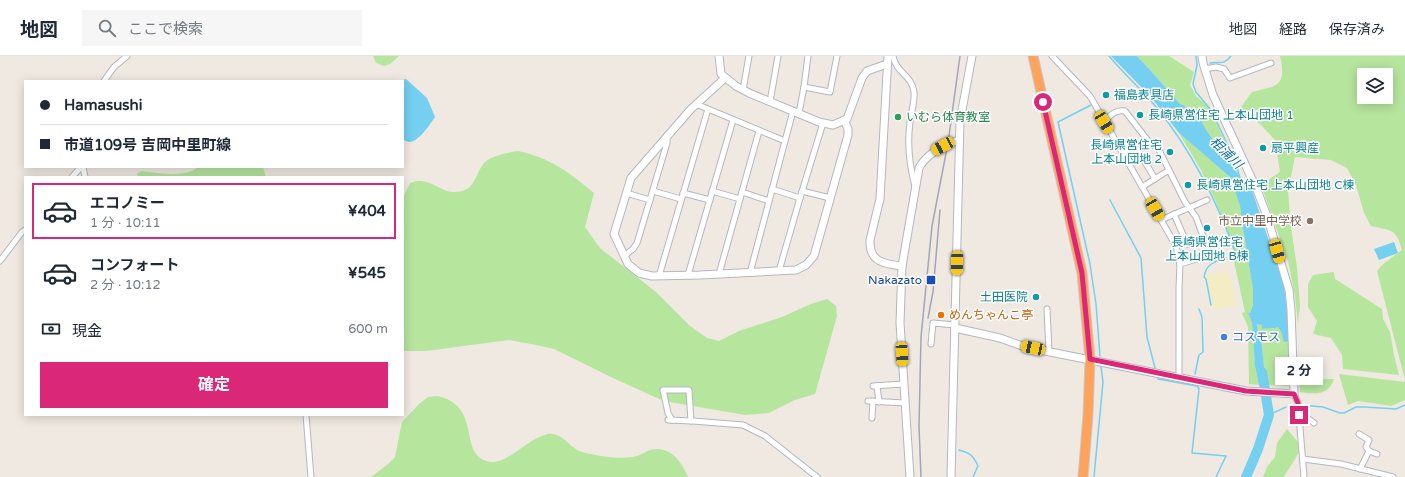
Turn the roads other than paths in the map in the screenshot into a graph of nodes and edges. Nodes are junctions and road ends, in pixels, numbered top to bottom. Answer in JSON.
{"nodes":[{"id":1,"x":127,"y":56,"type":"edge"},
{"id":2,"x":719,"y":56,"type":"edge"},
{"id":3,"x":749,"y":56,"type":"edge"},
{"id":4,"x":778,"y":56,"type":"edge"},
{"id":5,"x":808,"y":56,"type":"edge"},
{"id":6,"x":837,"y":56,"type":"edge"},
{"id":7,"x":888,"y":56,"type":"edge"},
{"id":8,"x":893,"y":56,"type":"edge"},
{"id":9,"x":972,"y":56,"type":"edge"},
{"id":10,"x":1033,"y":56,"type":"edge"},
{"id":11,"x":1052,"y":56,"type":"edge"},
{"id":12,"x":1202,"y":56,"type":"edge"},
{"id":13,"x":1271,"y":63,"type":"dead end"},
{"id":14,"x":887,"y":64,"type":"junction"},
{"id":15,"x":1205,"y":69,"type":"junction"},
{"id":16,"x":726,"y":78,"type":"junction"},
{"id":17,"x":105,"y":80,"type":"edge"},
{"id":18,"x":804,"y":87,"type":"junction"},
{"id":19,"x":743,"y":90,"type":"junction"},
{"id":20,"x":770,"y":102,"type":"junction"},
{"id":21,"x":696,"y":104,"type":"junction"},
{"id":22,"x":708,"y":109,"type":"junction"},
{"id":23,"x":796,"y":112,"type":"junction"},
{"id":24,"x":733,"y":120,"type":"junction"},
{"id":25,"x":844,"y":120,"type":"junction"},
{"id":26,"x":1104,"y":122,"type":"junction"},
{"id":27,"x":823,"y":123,"type":"junction"},
{"id":28,"x":760,"y":131,"type":"junction"},
{"id":29,"x":667,"y":135,"type":"junction"},
{"id":30,"x":959,"y":140,"type":"junction"},
{"id":31,"x":785,"y":141,"type":"junction"},
{"id":32,"x":1149,"y":142,"type":"junction"},
{"id":33,"x":1122,"y":152,"type":"junction"},
{"id":34,"x":1138,"y":152,"type":"junction"},
{"id":35,"x":81,"y":168,"type":"edge"},
{"id":36,"x":1169,"y":170,"type":"junction"},
{"id":37,"x":73,"y":176,"type":"edge"},
{"id":38,"x":1155,"y":179,"type":"junction"},
{"id":39,"x":915,"y":186,"type":"junction"},
{"id":40,"x":1142,"y":187,"type":"junction"},
{"id":41,"x":772,"y":189,"type":"junction"},
{"id":42,"x":653,"y":191,"type":"junction"},
{"id":43,"x":712,"y":191,"type":"junction"},
{"id":44,"x":802,"y":191,"type":"junction"},
{"id":45,"x":742,"y":192,"type":"junction"},
{"id":46,"x":626,"y":193,"type":"junction"},
{"id":47,"x":682,"y":196,"type":"junction"},
{"id":48,"x":800,"y":198,"type":"junction"},
{"id":49,"x":830,"y":198,"type":"junction"},
{"id":50,"x":740,"y":199,"type":"junction"},
{"id":51,"x":650,"y":200,"type":"junction"},
{"id":52,"x":710,"y":200,"type":"junction"},
{"id":53,"x":769,"y":200,"type":"junction"},
{"id":54,"x":1207,"y":200,"type":"dead end"},
{"id":55,"x":1190,"y":208,"type":"junction"},
{"id":56,"x":1174,"y":214,"type":"junction"},
{"id":57,"x":1161,"y":220,"type":"junction"},
{"id":58,"x":24,"y":231,"type":"edge"},
{"id":59,"x":1184,"y":238,"type":"junction"},
{"id":60,"x":1204,"y":239,"type":"dead end"},
{"id":61,"x":1191,"y":243,"type":"dead end"},
{"id":62,"x":1176,"y":246,"type":"junction"},
{"id":63,"x":624,"y":256,"type":"junction"},
{"id":64,"x":1204,"y":257,"type":"dead end"},
{"id":65,"x":0,"y":261,"type":"edge"},
{"id":66,"x":1180,"y":264,"type":"junction"},
{"id":67,"x":902,"y":266,"type":"junction"},
{"id":68,"x":779,"y":272,"type":"junction"},
{"id":69,"x":750,"y":273,"type":"junction"},
{"id":70,"x":719,"y":274,"type":"junction"},
{"id":71,"x":688,"y":275,"type":"junction"},
{"id":72,"x":659,"y":276,"type":"junction"},
{"id":73,"x":1047,"y":309,"type":"dead end"},
{"id":74,"x":955,"y":327,"type":"junction"},
{"id":75,"x":931,"y":344,"type":"dead end"},
{"id":76,"x":1049,"y":351,"type":"junction"},
{"id":77,"x":1090,"y":359,"type":"junction"},
{"id":78,"x":1307,"y":367,"type":"dead end"},
{"id":79,"x":1179,"y":378,"type":"junction"},
{"id":80,"x":1294,"y":378,"type":"junction"},
{"id":81,"x":904,"y":384,"type":"junction"},
{"id":82,"x":1294,"y":394,"type":"junction"},
{"id":83,"x":879,"y":402,"type":"junction"},
{"id":84,"x":905,"y":403,"type":"junction"},
{"id":85,"x":1299,"y":415,"type":"junction"},
{"id":86,"x":306,"y":416,"type":"edge"},
{"id":87,"x":872,"y":418,"type":"dead end"},
{"id":88,"x":691,"y":421,"type":"junction"},
{"id":89,"x":1314,"y":423,"type":"dead end"},
{"id":90,"x":1359,"y":434,"type":"dead end"},
{"id":91,"x":1369,"y":451,"type":"junction"},
{"id":92,"x":1377,"y":454,"type":"dead end"},
{"id":93,"x":1303,"y":459,"type":"junction"},
{"id":94,"x":1360,"y":469,"type":"junction"},
{"id":95,"x":311,"y":477,"type":"edge"},
{"id":96,"x":817,"y":477,"type":"edge"},
{"id":97,"x":910,"y":477,"type":"edge"},
{"id":98,"x":951,"y":477,"type":"edge"},
{"id":99,"x":1083,"y":477,"type":"edge"},
{"id":100,"x":1304,"y":477,"type":"edge"},
{"id":101,"x":1393,"y":477,"type":"edge"}],
"edges":[{"from":1,"to":17,"type":"street"},
{"from":2,"to":16,"type":"street"},
{"from":3,"to":19,"type":"street"},
{"from":4,"to":20,"type":"street"},
{"from":5,"to":18,"type":"street"},
{"from":6,"to":18,"type":"street"},
{"from":7,"to":14,"type":"street"},
{"from":8,"to":39,"type":"street"},
{"from":9,"to":30,"type":"street"},
{"from":10,"to":77,"type":"highway"},
{"from":11,"to":26,"type":"street"},
{"from":12,"to":15,"type":"street"},
{"from":13,"to":15,"type":"street"},
{"from":14,"to":25,"type":"street"},
{"from":14,"to":67,"type":"street"},
{"from":15,"to":80,"type":"street"},
{"from":16,"to":19,"type":"street"},
{"from":16,"to":21,"type":"street"},
{"from":18,"to":23,"type":"street"},
{"from":19,"to":20,"type":"street"},
{"from":20,"to":23,"type":"street"},
{"from":21,"to":22,"type":"street"},
{"from":21,"to":29,"type":"street"},
{"from":22,"to":24,"type":"street"},
{"from":22,"to":47,"type":"street"},
{"from":23,"to":27,"type":"street"},
{"from":23,"to":31,"type":"street"},
{"from":24,"to":28,"type":"street"},
{"from":24,"to":43,"type":"street"},
{"from":25,"to":27,"type":"street"},
{"from":25,"to":49,"type":"street"},
{"from":26,"to":32,"type":"street"},
{"from":26,"to":33,"type":"street"},
{"from":27,"to":44,"type":"street"},
{"from":28,"to":31,"type":"street"},
{"from":28,"to":45,"type":"street"},
{"from":29,"to":42,"type":"street"},
{"from":29,"to":46,"type":"street"},
{"from":30,"to":39,"type":"street"},
{"from":30,"to":74,"type":"street"},
{"from":31,"to":41,"type":"street"},
{"from":32,"to":34,"type":"street"},
{"from":32,"to":36,"type":"street"},
{"from":33,"to":34,"type":"street"},
{"from":33,"to":40,"type":"street"},
{"from":34,"to":38,"type":"street"},
{"from":35,"to":37,"type":"street"},
{"from":36,"to":38,"type":"street"},
{"from":36,"to":55,"type":"street"},
{"from":38,"to":40,"type":"street"},
{"from":39,"to":67,"type":"street"},
{"from":40,"to":57,"type":"street"},
{"from":41,"to":48,"type":"street"},
{"from":41,"to":53,"type":"street"},
{"from":42,"to":47,"type":"street"},
{"from":42,"to":51,"type":"street"},
{"from":43,"to":50,"type":"street"},
{"from":43,"to":52,"type":"street"},
{"from":44,"to":48,"type":"street"},
{"from":44,"to":49,"type":"street"},
{"from":45,"to":50,"type":"street"},
{"from":45,"to":53,"type":"street"},
{"from":46,"to":51,"type":"street"},
{"from":46,"to":63,"type":"street"},
{"from":47,"to":52,"type":"street"},
{"from":47,"to":72,"type":"street"},
{"from":48,"to":68,"type":"street"},
{"from":49,"to":68,"type":"street"},
{"from":50,"to":70,"type":"street"},
{"from":51,"to":63,"type":"street"},
{"from":52,"to":71,"type":"street"},
{"from":53,"to":69,"type":"street"},
{"from":54,"to":55,"type":"street"},
{"from":55,"to":56,"type":"street"},
{"from":55,"to":60,"type":"street"},
{"from":56,"to":57,"type":"street"},
{"from":56,"to":59,"type":"street"},
{"from":57,"to":62,"type":"street"},
{"from":58,"to":65,"type":"street"},
{"from":59,"to":61,"type":"street"},
{"from":59,"to":62,"type":"street"},
{"from":62,"to":66,"type":"street"},
{"from":63,"to":72,"type":"street"},
{"from":64,"to":66,"type":"street"},
{"from":66,"to":79,"type":"street"},
{"from":67,"to":81,"type":"street"},
{"from":68,"to":69,"type":"street"},
{"from":69,"to":70,"type":"street"},
{"from":70,"to":71,"type":"street"},
{"from":71,"to":72,"type":"street"},
{"from":73,"to":76,"type":"street"},
{"from":74,"to":75,"type":"street"},
{"from":74,"to":76,"type":"street"},
{"from":74,"to":98,"type":"street"},
{"from":76,"to":77,"type":"street"},
{"from":77,"to":79,"type":"street"},
{"from":77,"to":99,"type":"highway"},
{"from":78,"to":80,"type":"street"},
{"from":79,"to":82,"type":"street"},
{"from":80,"to":82,"type":"street"},
{"from":81,"to":83,"type":"street"},
{"from":81,"to":84,"type":"street"},
{"from":82,"to":85,"type":"street"},
{"from":83,"to":84,"type":"street"},
{"from":83,"to":87,"type":"street"},
{"from":84,"to":97,"type":"street"},
{"from":85,"to":89,"type":"street"},
{"from":85,"to":93,"type":"street"},
{"from":86,"to":95,"type":"street"},
{"from":88,"to":88,"type":"street"},
{"from":88,"to":96,"type":"street"},
{"from":90,"to":91,"type":"street"},
{"from":91,"to":92,"type":"street"},
{"from":91,"to":94,"type":"street"},
{"from":93,"to":94,"type":"street"},
{"from":93,"to":100,"type":"street"},
{"from":94,"to":101,"type":"street"}]}
